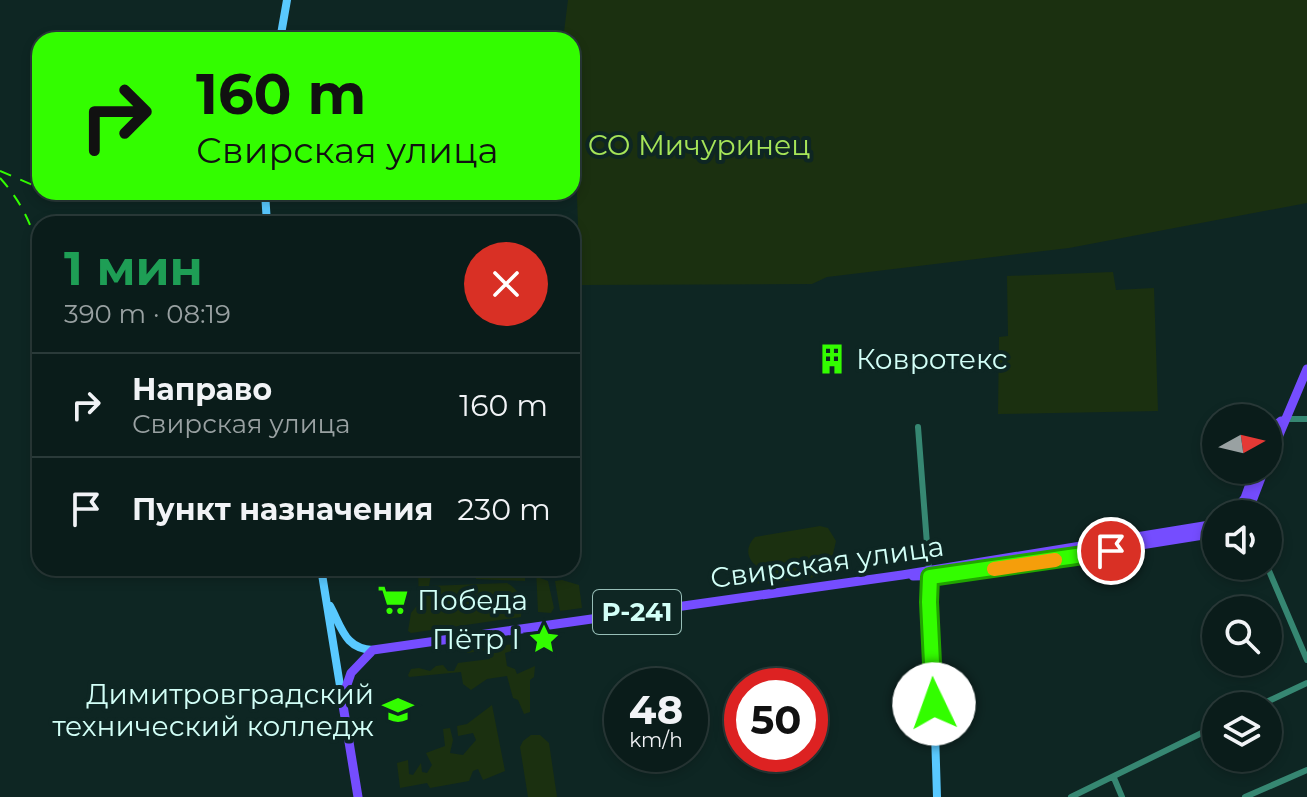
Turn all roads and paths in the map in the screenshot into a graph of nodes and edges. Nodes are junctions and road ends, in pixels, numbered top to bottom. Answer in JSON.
{"nodes":[{"id":1,"x":287,"y":0,"type":"edge"},
{"id":2,"x":281,"y":32,"type":"edge"},
{"id":3,"x":1307,"y":369,"type":"edge"},
{"id":4,"x":1284,"y":419,"type":"junction"},
{"id":5,"x":1307,"y":419,"type":"edge"},
{"id":6,"x":1282,"y":424,"type":"edge"},
{"id":7,"x":918,"y":427,"type":"dead end"},
{"id":8,"x":1202,"y":527,"type":"edge"},
{"id":9,"x":1202,"y":535,"type":"edge"},
{"id":10,"x":930,"y":574,"type":"junction"},
{"id":11,"x":322,"y":576,"type":"edge"},
{"id":12,"x":1273,"y":580,"type":"edge"},
{"id":13,"x":326,"y":600,"type":"junction"},
{"id":14,"x":373,"y":650,"type":"junction"},
{"id":15,"x":1307,"y":660,"type":"edge"},
{"id":16,"x":1307,"y":683,"type":"edge"},
{"id":17,"x":1282,"y":695,"type":"edge"},
{"id":18,"x":342,"y":699,"type":"junction"},
{"id":19,"x":1202,"y":733,"type":"edge"},
{"id":20,"x":1307,"y":770,"type":"edge"},
{"id":21,"x":1114,"y":778,"type":"junction"},
{"id":22,"x":358,"y":797,"type":"edge"},
{"id":23,"x":937,"y":797,"type":"edge"},
{"id":24,"x":1071,"y":797,"type":"edge"},
{"id":25,"x":1122,"y":797,"type":"edge"},
{"id":26,"x":1245,"y":797,"type":"edge"}],
"edges":[{"from":1,"to":2,"type":"main road"},
{"from":3,"to":4,"type":"highway"},
{"from":4,"to":5,"type":"street"},
{"from":4,"to":6,"type":"highway"},
{"from":7,"to":10,"type":"street"},
{"from":8,"to":10,"type":"highway","name":"Свирская улица","number":"Р-241"},
{"from":9,"to":10,"type":"highway","name":"Свирская улица","number":"Р-241"},
{"from":10,"to":14,"type":"highway","name":"Свирская улица","number":"Р-241"},
{"from":10,"to":23,"type":"main road"},
{"from":11,"to":13,"type":"main road"},
{"from":12,"to":15,"type":"street"},
{"from":13,"to":14,"type":"main road"},
{"from":13,"to":18,"type":"main road"},
{"from":14,"to":18,"type":"highway"},
{"from":16,"to":17,"type":"street"},
{"from":18,"to":22,"type":"highway"},
{"from":19,"to":21,"type":"street"},
{"from":20,"to":26,"type":"street"},
{"from":21,"to":24,"type":"street"},
{"from":21,"to":25,"type":"street"}]}
